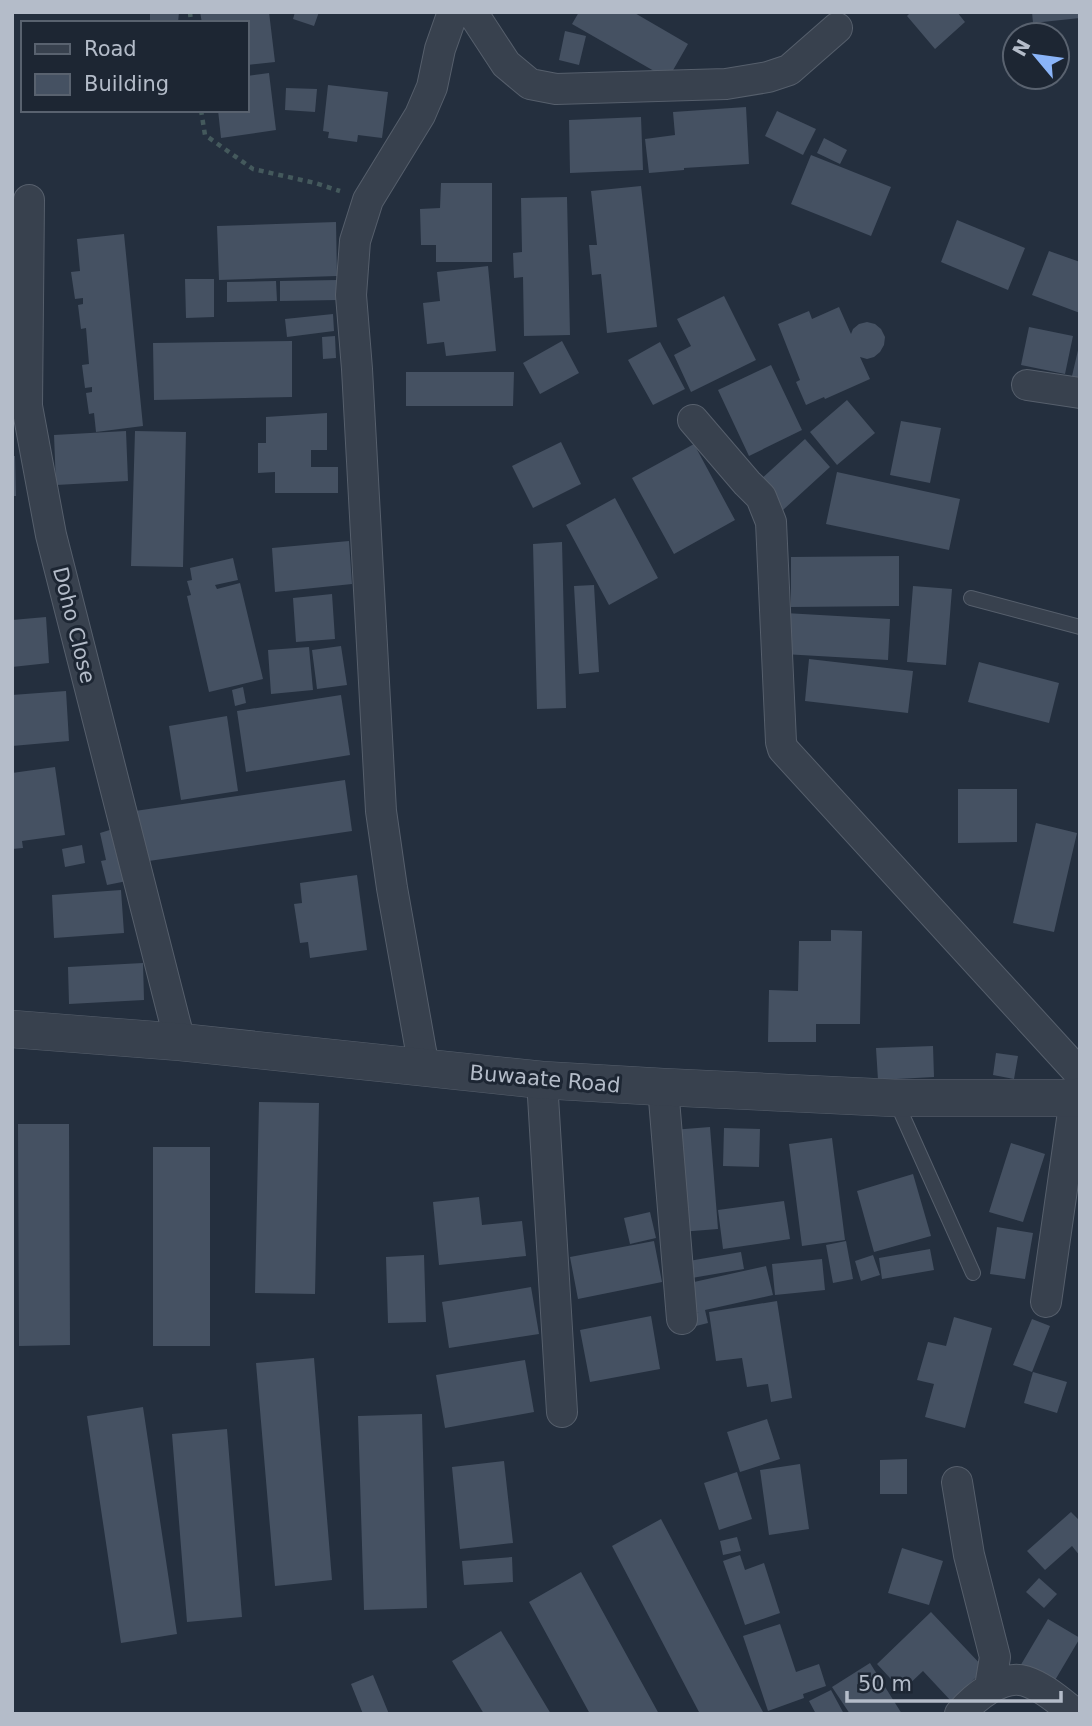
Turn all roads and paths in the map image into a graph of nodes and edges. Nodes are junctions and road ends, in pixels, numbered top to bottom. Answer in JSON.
{"nodes":[{"id":1,"x":453,"y":12,"type":"edge"},
{"id":2,"x":472,"y":12,"type":"edge"},
{"id":3,"x":837,"y":28,"type":"dead end"},
{"id":4,"x":201,"y":112,"type":"edge"},
{"id":5,"x":29,"y":200,"type":"dead end"},
{"id":6,"x":368,"y":200,"type":"junction"},
{"id":7,"x":1027,"y":385,"type":"dead end"},
{"id":8,"x":1080,"y":393,"type":"edge"},
{"id":9,"x":693,"y":420,"type":"dead end"},
{"id":10,"x":971,"y":598,"type":"dead end"},
{"id":11,"x":1080,"y":628,"type":"edge"},
{"id":12,"x":12,"y":1029,"type":"edge"},
{"id":13,"x":180,"y":1042,"type":"junction"},
{"id":14,"x":424,"y":1068,"type":"junction"},
{"id":15,"x":542,"y":1080,"type":"junction"},
{"id":16,"x":663,"y":1087,"type":"junction"},
{"id":17,"x":1078,"y":1090,"type":"edge"},
{"id":18,"x":894,"y":1098,"type":"junction"},
{"id":19,"x":974,"y":1273,"type":"dead end"},
{"id":20,"x":1046,"y":1302,"type":"dead end"},
{"id":21,"x":682,"y":1319,"type":"dead end"},
{"id":22,"x":562,"y":1412,"type":"dead end"},
{"id":23,"x":957,"y":1482,"type":"dead end"},
{"id":24,"x":990,"y":1687,"type":"junction"},
{"id":25,"x":960,"y":1714,"type":"edge"},
{"id":26,"x":1076,"y":1714,"type":"edge"}],
"edges":[{"from":1,"to":6,"type":"street"},
{"from":2,"to":3,"type":"street"},
{"from":4,"to":6,"type":"path"},
{"from":5,"to":13,"type":"street","name":"Doho Close"},
{"from":6,"to":14,"type":"street"},
{"from":7,"to":8,"type":"street"},
{"from":9,"to":17,"type":"street"},
{"from":10,"to":11,"type":"lane"},
{"from":12,"to":13,"type":"street","name":"Buwaate Road"},
{"from":13,"to":14,"type":"street","name":"Buwaate Road"},
{"from":14,"to":15,"type":"street","name":"Buwaate Road"},
{"from":15,"to":16,"type":"street","name":"Buwaate Road"},
{"from":15,"to":22,"type":"street"},
{"from":16,"to":18,"type":"street","name":"Buwaate Road"},
{"from":16,"to":21,"type":"street"},
{"from":17,"to":18,"type":"street","name":"Buwaate Road"},
{"from":17,"to":20,"type":"street"},
{"from":18,"to":19,"type":"lane"},
{"from":23,"to":24,"type":"street"},
{"from":24,"to":25,"type":"street"},
{"from":24,"to":26,"type":"street"}]}
